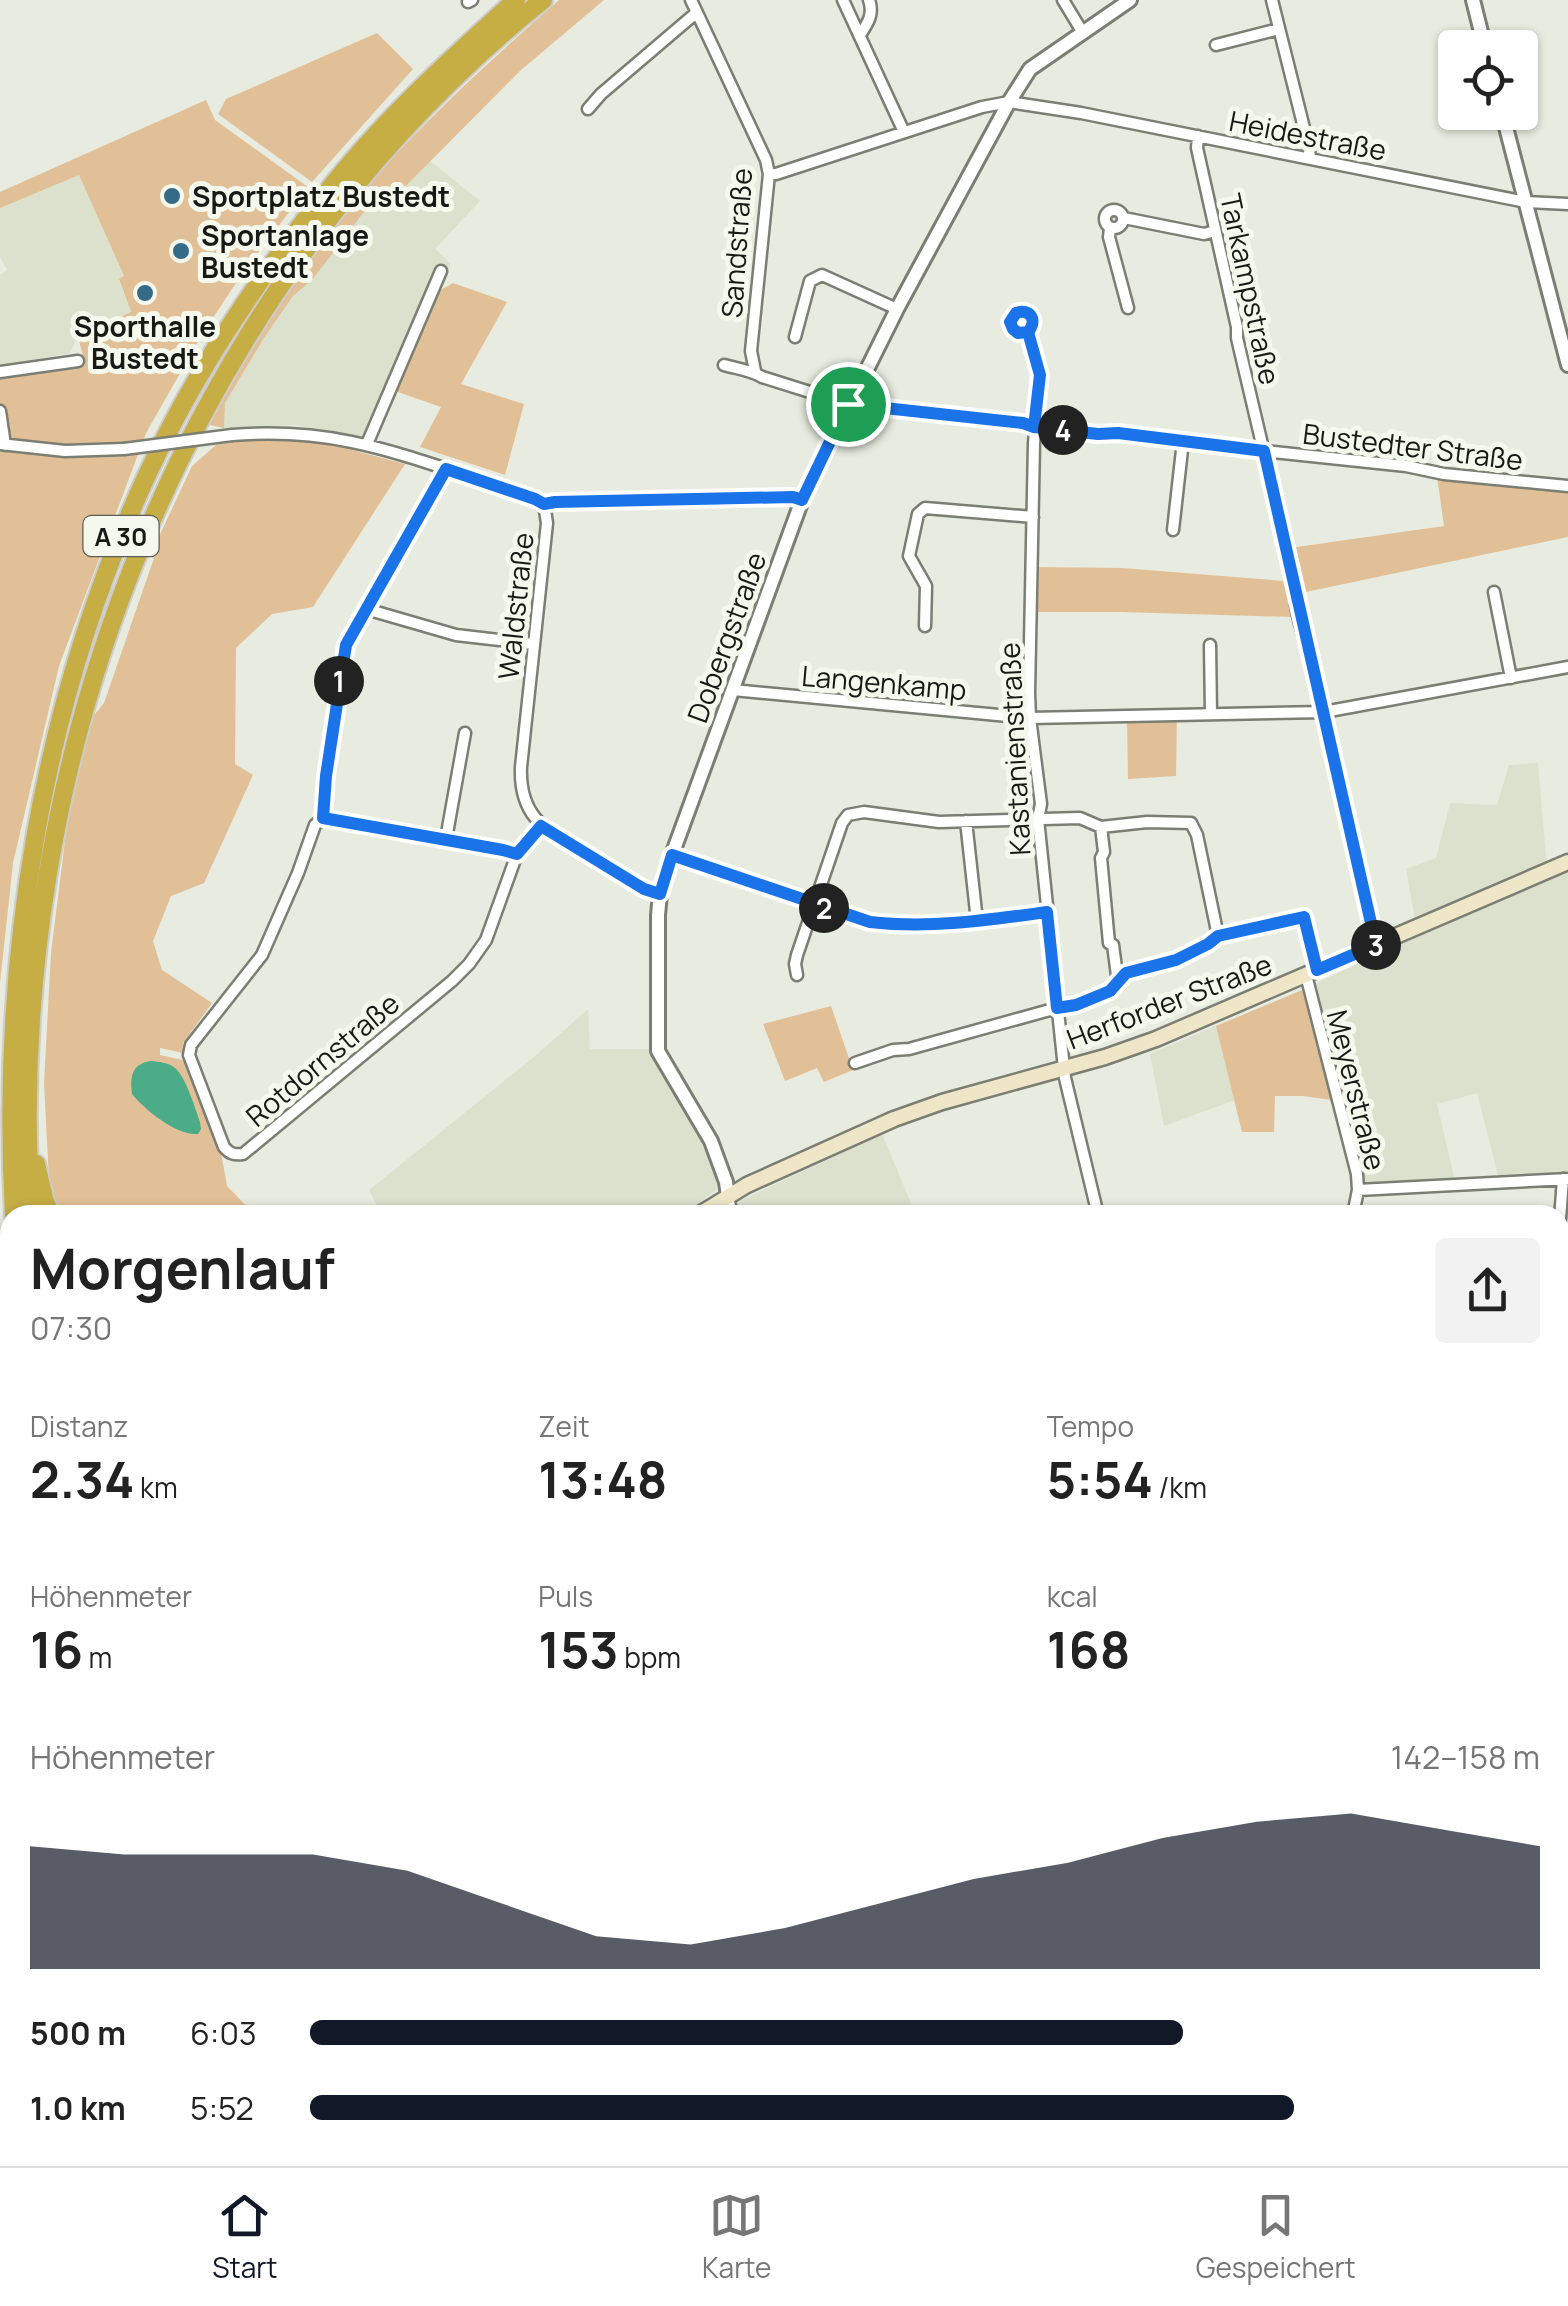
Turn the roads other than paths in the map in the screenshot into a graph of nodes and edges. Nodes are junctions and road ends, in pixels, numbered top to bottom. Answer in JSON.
{"nodes":[{"id":1,"x":516,"y":0,"type":"edge"},
{"id":2,"x":543,"y":0,"type":"edge"},
{"id":3,"x":691,"y":0,"type":"edge"},
{"id":4,"x":843,"y":0,"type":"edge"},
{"id":5,"x":868,"y":0,"type":"edge"},
{"id":6,"x":1063,"y":0,"type":"edge"},
{"id":7,"x":1130,"y":0,"type":"edge"},
{"id":8,"x":1272,"y":0,"type":"edge"},
{"id":9,"x":1473,"y":0,"type":"edge"},
{"id":10,"x":696,"y":12,"type":"junction"},
{"id":11,"x":1279,"y":29,"type":"junction"},
{"id":12,"x":1480,"y":30,"type":"edge"},
{"id":13,"x":1083,"y":32,"type":"junction"},
{"id":14,"x":860,"y":35,"type":"junction"},
{"id":15,"x":1216,"y":45,"type":"dead end"},
{"id":16,"x":1027,"y":73,"type":"junction"},
{"id":17,"x":1009,"y":102,"type":"junction"},
{"id":18,"x":1040,"y":106,"type":"junction"},
{"id":19,"x":982,"y":108,"type":"junction"},
{"id":20,"x":588,"y":110,"type":"dead end"},
{"id":21,"x":995,"y":130,"type":"junction"},
{"id":22,"x":1507,"y":130,"type":"edge"},
{"id":23,"x":904,"y":132,"type":"junction"},
{"id":24,"x":1198,"y":136,"type":"junction"},
{"id":25,"x":1310,"y":158,"type":"junction"},
{"id":26,"x":769,"y":174,"type":"junction"},
{"id":27,"x":1526,"y":202,"type":"junction"},
{"id":28,"x":1568,"y":204,"type":"edge"},
{"id":29,"x":1215,"y":232,"type":"junction"},
{"id":30,"x":441,"y":272,"type":"dead end"},
{"id":31,"x":1128,"y":308,"type":"dead end"},
{"id":32,"x":896,"y":309,"type":"junction"},
{"id":33,"x":1028,"y":332,"type":"dead end"},
{"id":34,"x":795,"y":336,"type":"dead end"},
{"id":35,"x":78,"y":361,"type":"dead end"},
{"id":36,"x":724,"y":365,"type":"dead end"},
{"id":37,"x":1568,"y":366,"type":"edge"},
{"id":38,"x":755,"y":371,"type":"junction"},
{"id":39,"x":0,"y":372,"type":"edge"},
{"id":40,"x":848,"y":404,"type":"junction"},
{"id":41,"x":0,"y":411,"type":"edge"},
{"id":42,"x":1034,"y":427,"type":"junction"},
{"id":43,"x":1183,"y":441,"type":"junction"},
{"id":44,"x":2,"y":444,"type":"edge"},
{"id":45,"x":367,"y":444,"type":"junction"},
{"id":46,"x":1264,"y":451,"type":"junction"},
{"id":47,"x":446,"y":469,"type":"junction"},
{"id":48,"x":1568,"y":486,"type":"edge"},
{"id":49,"x":802,"y":500,"type":"junction"},
{"id":50,"x":544,"y":504,"type":"junction"},
{"id":51,"x":1033,"y":518,"type":"junction"},
{"id":52,"x":1173,"y":530,"type":"dead end"},
{"id":53,"x":1494,"y":592,"type":"dead end"},
{"id":54,"x":366,"y":610,"type":"junction"},
{"id":55,"x":926,"y":626,"type":"dead end"},
{"id":56,"x":533,"y":644,"type":"junction"},
{"id":57,"x":1210,"y":645,"type":"dead end"},
{"id":58,"x":1568,"y":667,"type":"edge"},
{"id":59,"x":1511,"y":678,"type":"junction"},
{"id":60,"x":733,"y":690,"type":"junction"},
{"id":61,"x":1324,"y":712,"type":"junction"},
{"id":62,"x":1211,"y":714,"type":"junction"},
{"id":63,"x":1030,"y":718,"type":"junction"},
{"id":64,"x":466,"y":733,"type":"dead end"},
{"id":65,"x":323,"y":818,"type":"junction"},
{"id":66,"x":1038,"y":818,"type":"junction"},
{"id":67,"x":966,"y":821,"type":"junction"},
{"id":68,"x":541,"y":826,"type":"junction"},
{"id":69,"x":1101,"y":828,"type":"junction"},
{"id":70,"x":446,"y":839,"type":"junction"},
{"id":71,"x":517,"y":854,"type":"junction"},
{"id":72,"x":672,"y":855,"type":"junction"},
{"id":73,"x":1568,"y":862,"type":"edge"},
{"id":74,"x":660,"y":894,"type":"junction"},
{"id":75,"x":813,"y":904,"type":"junction"},
{"id":76,"x":1047,"y":912,"type":"junction"},
{"id":77,"x":977,"y":921,"type":"junction"},
{"id":78,"x":1218,"y":936,"type":"junction"},
{"id":79,"x":1376,"y":945,"type":"junction"},
{"id":80,"x":1312,"y":972,"type":"junction"},
{"id":81,"x":797,"y":975,"type":"dead end"},
{"id":82,"x":1118,"y":983,"type":"junction"},
{"id":83,"x":1057,"y":1008,"type":"junction"},
{"id":84,"x":855,"y":1063,"type":"dead end"},
{"id":85,"x":1064,"y":1068,"type":"junction"},
{"id":86,"x":25,"y":1076,"type":"junction"},
{"id":87,"x":1565,"y":1179,"type":"edge"},
{"id":88,"x":1358,"y":1190,"type":"junction"},
{"id":89,"x":728,"y":1197,"type":"junction"},
{"id":90,"x":13,"y":1205,"type":"edge"},
{"id":91,"x":30,"y":1205,"type":"edge"},
{"id":92,"x":48,"y":1205,"type":"edge"},
{"id":93,"x":715,"y":1205,"type":"edge"},
{"id":94,"x":721,"y":1205,"type":"edge"},
{"id":95,"x":730,"y":1205,"type":"edge"},
{"id":96,"x":1096,"y":1205,"type":"edge"},
{"id":97,"x":1355,"y":1205,"type":"edge"},
{"id":98,"x":1562,"y":1205,"type":"edge"},
{"id":99,"x":0,"y":1595,"type":"edge"},
{"id":100,"x":0,"y":1603,"type":"edge"}],
"edges":[{"from":1,"to":90,"type":"highway","number":"A 30"},
{"from":2,"to":86,"type":"highway","number":"A 30"},
{"from":3,"to":10,"type":"street","name":"Sandstraße"},
{"from":4,"to":14,"type":"street"},
{"from":5,"to":14,"type":"street"},
{"from":6,"to":13,"type":"street"},
{"from":7,"to":13,"type":"street","name":"Dobergstraße"},
{"from":8,"to":11,"type":"street"},
{"from":9,"to":12,"type":"street"},
{"from":10,"to":20,"type":"street"},
{"from":10,"to":26,"type":"street","name":"Sandstraße"},
{"from":11,"to":15,"type":"street"},
{"from":11,"to":25,"type":"street"},
{"from":13,"to":16,"type":"street","name":"Dobergstraße"},
{"from":14,"to":23,"type":"street"},
{"from":16,"to":17,"type":"street","name":"Dobergstraße"},
{"from":16,"to":18,"type":"street"},
{"from":17,"to":18,"type":"street","name":"Heidestraße"},
{"from":17,"to":19,"type":"street","name":"Heidestraße"},
{"from":17,"to":21,"type":"street","name":"Dobergstraße"},
{"from":18,"to":24,"type":"street","name":"Heidestraße"},
{"from":19,"to":21,"type":"street"},
{"from":19,"to":23,"type":"street","name":"Heidestraße"},
{"from":21,"to":32,"type":"street","name":"Dobergstraße"},
{"from":22,"to":27,"type":"street"},
{"from":23,"to":26,"type":"street","name":"Heidestraße"},
{"from":24,"to":25,"type":"street","name":"Heidestraße"},
{"from":24,"to":29,"type":"street","name":"Tarkampstraße"},
{"from":25,"to":27,"type":"street","name":"Heidestraße"},
{"from":26,"to":38,"type":"street","name":"Sandstraße"},
{"from":27,"to":28,"type":"street","name":"Heidestraße"},
{"from":27,"to":37,"type":"street"},
{"from":29,"to":31,"type":"street"},
{"from":29,"to":46,"type":"street","name":"Tarkampstraße"},
{"from":30,"to":45,"type":"street"},
{"from":32,"to":34,"type":"street"},
{"from":32,"to":40,"type":"street","name":"Dobergstraße"},
{"from":33,"to":42,"type":"street","name":"Kastanienstraße"},
{"from":35,"to":39,"type":"street"},
{"from":36,"to":38,"type":"street","name":"Bustedter Straße"},
{"from":38,"to":40,"type":"street","name":"Bustedter Straße"},
{"from":40,"to":42,"type":"street","name":"Bustedter Straße"},
{"from":40,"to":49,"type":"street","name":"Dobergstraße"},
{"from":41,"to":44,"type":"street"},
{"from":42,"to":43,"type":"street","name":"Bustedter Straße"},
{"from":42,"to":51,"type":"street","name":"Kastanienstraße"},
{"from":43,"to":46,"type":"street","name":"Bustedter Straße"},
{"from":43,"to":52,"type":"street"},
{"from":44,"to":45,"type":"street","name":"Waldstraße","bridge":true},
{"from":45,"to":47,"type":"street","name":"Waldstraße"},
{"from":46,"to":48,"type":"street","name":"Bustedter Straße"},
{"from":46,"to":61,"type":"street","name":"Tarkampstraße"},
{"from":47,"to":50,"type":"street","name":"Waldstraße"},
{"from":47,"to":54,"type":"street"},
{"from":49,"to":50,"type":"street"},
{"from":49,"to":60,"type":"street","name":"Dobergstraße"},
{"from":50,"to":56,"type":"street","name":"Waldstraße"},
{"from":51,"to":55,"type":"street"},
{"from":51,"to":63,"type":"street","name":"Kastanienstraße"},
{"from":53,"to":59,"type":"street"},
{"from":54,"to":56,"type":"street"},
{"from":54,"to":65,"type":"street"},
{"from":56,"to":68,"type":"street","name":"Waldstraße"},
{"from":57,"to":62,"type":"street"},
{"from":58,"to":59,"type":"street","name":"Langenkamp"},
{"from":59,"to":61,"type":"street","name":"Langenkamp"},
{"from":60,"to":63,"type":"street","name":"Langenkamp"},
{"from":60,"to":72,"type":"street","name":"Dobergstraße"},
{"from":61,"to":62,"type":"street","name":"Langenkamp"},
{"from":61,"to":79,"type":"street","name":"Tarkampstraße"},
{"from":62,"to":63,"type":"street","name":"Langenkamp"},
{"from":63,"to":66,"type":"street","name":"Kastanienstraße"},
{"from":64,"to":70,"type":"street"},
{"from":65,"to":70,"type":"street"},
{"from":65,"to":71,"type":"street","name":"Rotdornstraße"},
{"from":66,"to":67,"type":"street"},
{"from":66,"to":69,"type":"street"},
{"from":66,"to":76,"type":"street","name":"Kastanienstraße"},
{"from":67,"to":75,"type":"street"},
{"from":67,"to":77,"type":"street"},
{"from":68,"to":71,"type":"street","name":"Rotdornstraße"},
{"from":68,"to":74,"type":"street"},
{"from":69,"to":78,"type":"street"},
{"from":69,"to":82,"type":"street"},
{"from":70,"to":71,"type":"street"},
{"from":72,"to":74,"type":"street","name":"Dobergstraße"},
{"from":72,"to":75,"type":"street"},
{"from":73,"to":79,"type":"main road","name":"Herforder Straße"},
{"from":74,"to":89,"type":"street","name":"Dobergstraße"},
{"from":75,"to":77,"type":"street"},
{"from":75,"to":81,"type":"street"},
{"from":76,"to":77,"type":"street"},
{"from":76,"to":83,"type":"street","name":"Kastanienstraße"},
{"from":78,"to":80,"type":"street","name":"Meyerstraße"},
{"from":78,"to":82,"type":"street"},
{"from":79,"to":80,"type":"main road","name":"Herforder Straße"},
{"from":80,"to":85,"type":"main road","name":"Herforder Straße"},
{"from":80,"to":88,"type":"street","name":"Meyerstraße"},
{"from":82,"to":83,"type":"street"},
{"from":83,"to":84,"type":"street"},
{"from":83,"to":85,"type":"street","name":"Kastanienstraße"},
{"from":85,"to":89,"type":"main road","name":"Herforder Straße"},
{"from":85,"to":96,"type":"street","name":"Kastanienstraße"},
{"from":86,"to":91,"type":"highway","number":"A 30"},
{"from":86,"to":92,"type":"highway"},
{"from":87,"to":88,"type":"street"},
{"from":87,"to":98,"type":"street"},
{"from":88,"to":97,"type":"street","name":"Meyerstraße"},
{"from":89,"to":93,"type":"main road","name":"Herforder Straße"},
{"from":89,"to":94,"type":"main road","name":"Herforder Straße"},
{"from":89,"to":95,"type":"street"},
{"from":99,"to":100,"type":"street"}]}
